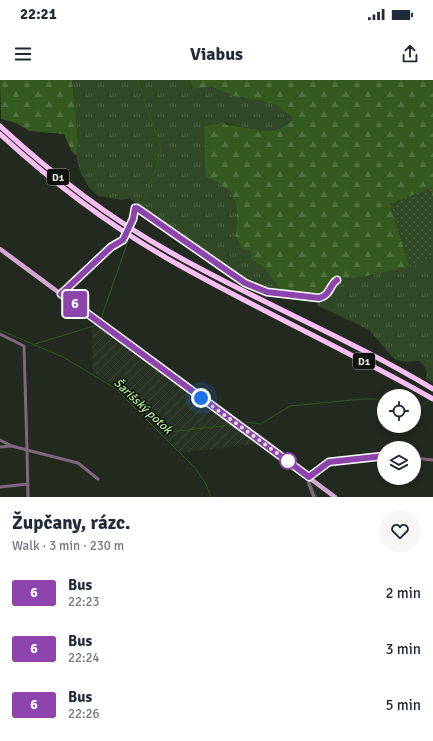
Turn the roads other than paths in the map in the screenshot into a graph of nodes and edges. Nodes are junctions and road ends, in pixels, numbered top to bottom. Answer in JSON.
{"nodes":[{"id":1,"x":0,"y":126,"type":"edge"},
{"id":2,"x":0,"y":134,"type":"edge"},
{"id":3,"x":119,"y":224,"type":"junction"},
{"id":4,"x":0,"y":249,"type":"edge"},
{"id":5,"x":337,"y":280,"type":"dead end"},
{"id":6,"x":61,"y":294,"type":"junction"},
{"id":7,"x":0,"y":334,"type":"edge"},
{"id":8,"x":433,"y":389,"type":"edge"},
{"id":9,"x":433,"y":399,"type":"edge"},
{"id":10,"x":0,"y":440,"type":"edge"},
{"id":11,"x":12,"y":446,"type":"junction"},
{"id":12,"x":0,"y":447,"type":"edge"},
{"id":13,"x":27,"y":450,"type":"junction"},
{"id":14,"x":377,"y":457,"type":"edge"},
{"id":15,"x":421,"y":459,"type":"edge"},
{"id":16,"x":433,"y":460,"type":"edge"},
{"id":17,"x":309,"y":477,"type":"junction"},
{"id":18,"x":98,"y":479,"type":"dead end"},
{"id":19,"x":28,"y":484,"type":"junction"},
{"id":20,"x":0,"y":487,"type":"edge"},
{"id":21,"x":28,"y":497,"type":"edge"},
{"id":22,"x":314,"y":497,"type":"edge"},
{"id":23,"x":335,"y":497,"type":"edge"}],
"edges":[{"from":1,"to":3,"type":"highway","number":"D1"},
{"from":2,"to":3,"type":"highway","number":"D1"},
{"from":3,"to":8,"type":"highway","number":"D1"},
{"from":3,"to":9,"type":"highway","number":"D1"},
{"from":4,"to":6,"type":"main road"},
{"from":5,"to":6,"type":"street"},
{"from":6,"to":17,"type":"main road"},
{"from":7,"to":13,"type":"street"},
{"from":10,"to":11,"type":"street"},
{"from":11,"to":12,"type":"street"},
{"from":11,"to":13,"type":"street"},
{"from":13,"to":18,"type":"street"},
{"from":13,"to":19,"type":"street"},
{"from":14,"to":17,"type":"street"},
{"from":15,"to":16,"type":"street"},
{"from":17,"to":22,"type":"street"},
{"from":17,"to":23,"type":"main road"},
{"from":19,"to":20,"type":"street"},
{"from":19,"to":21,"type":"street"}]}
